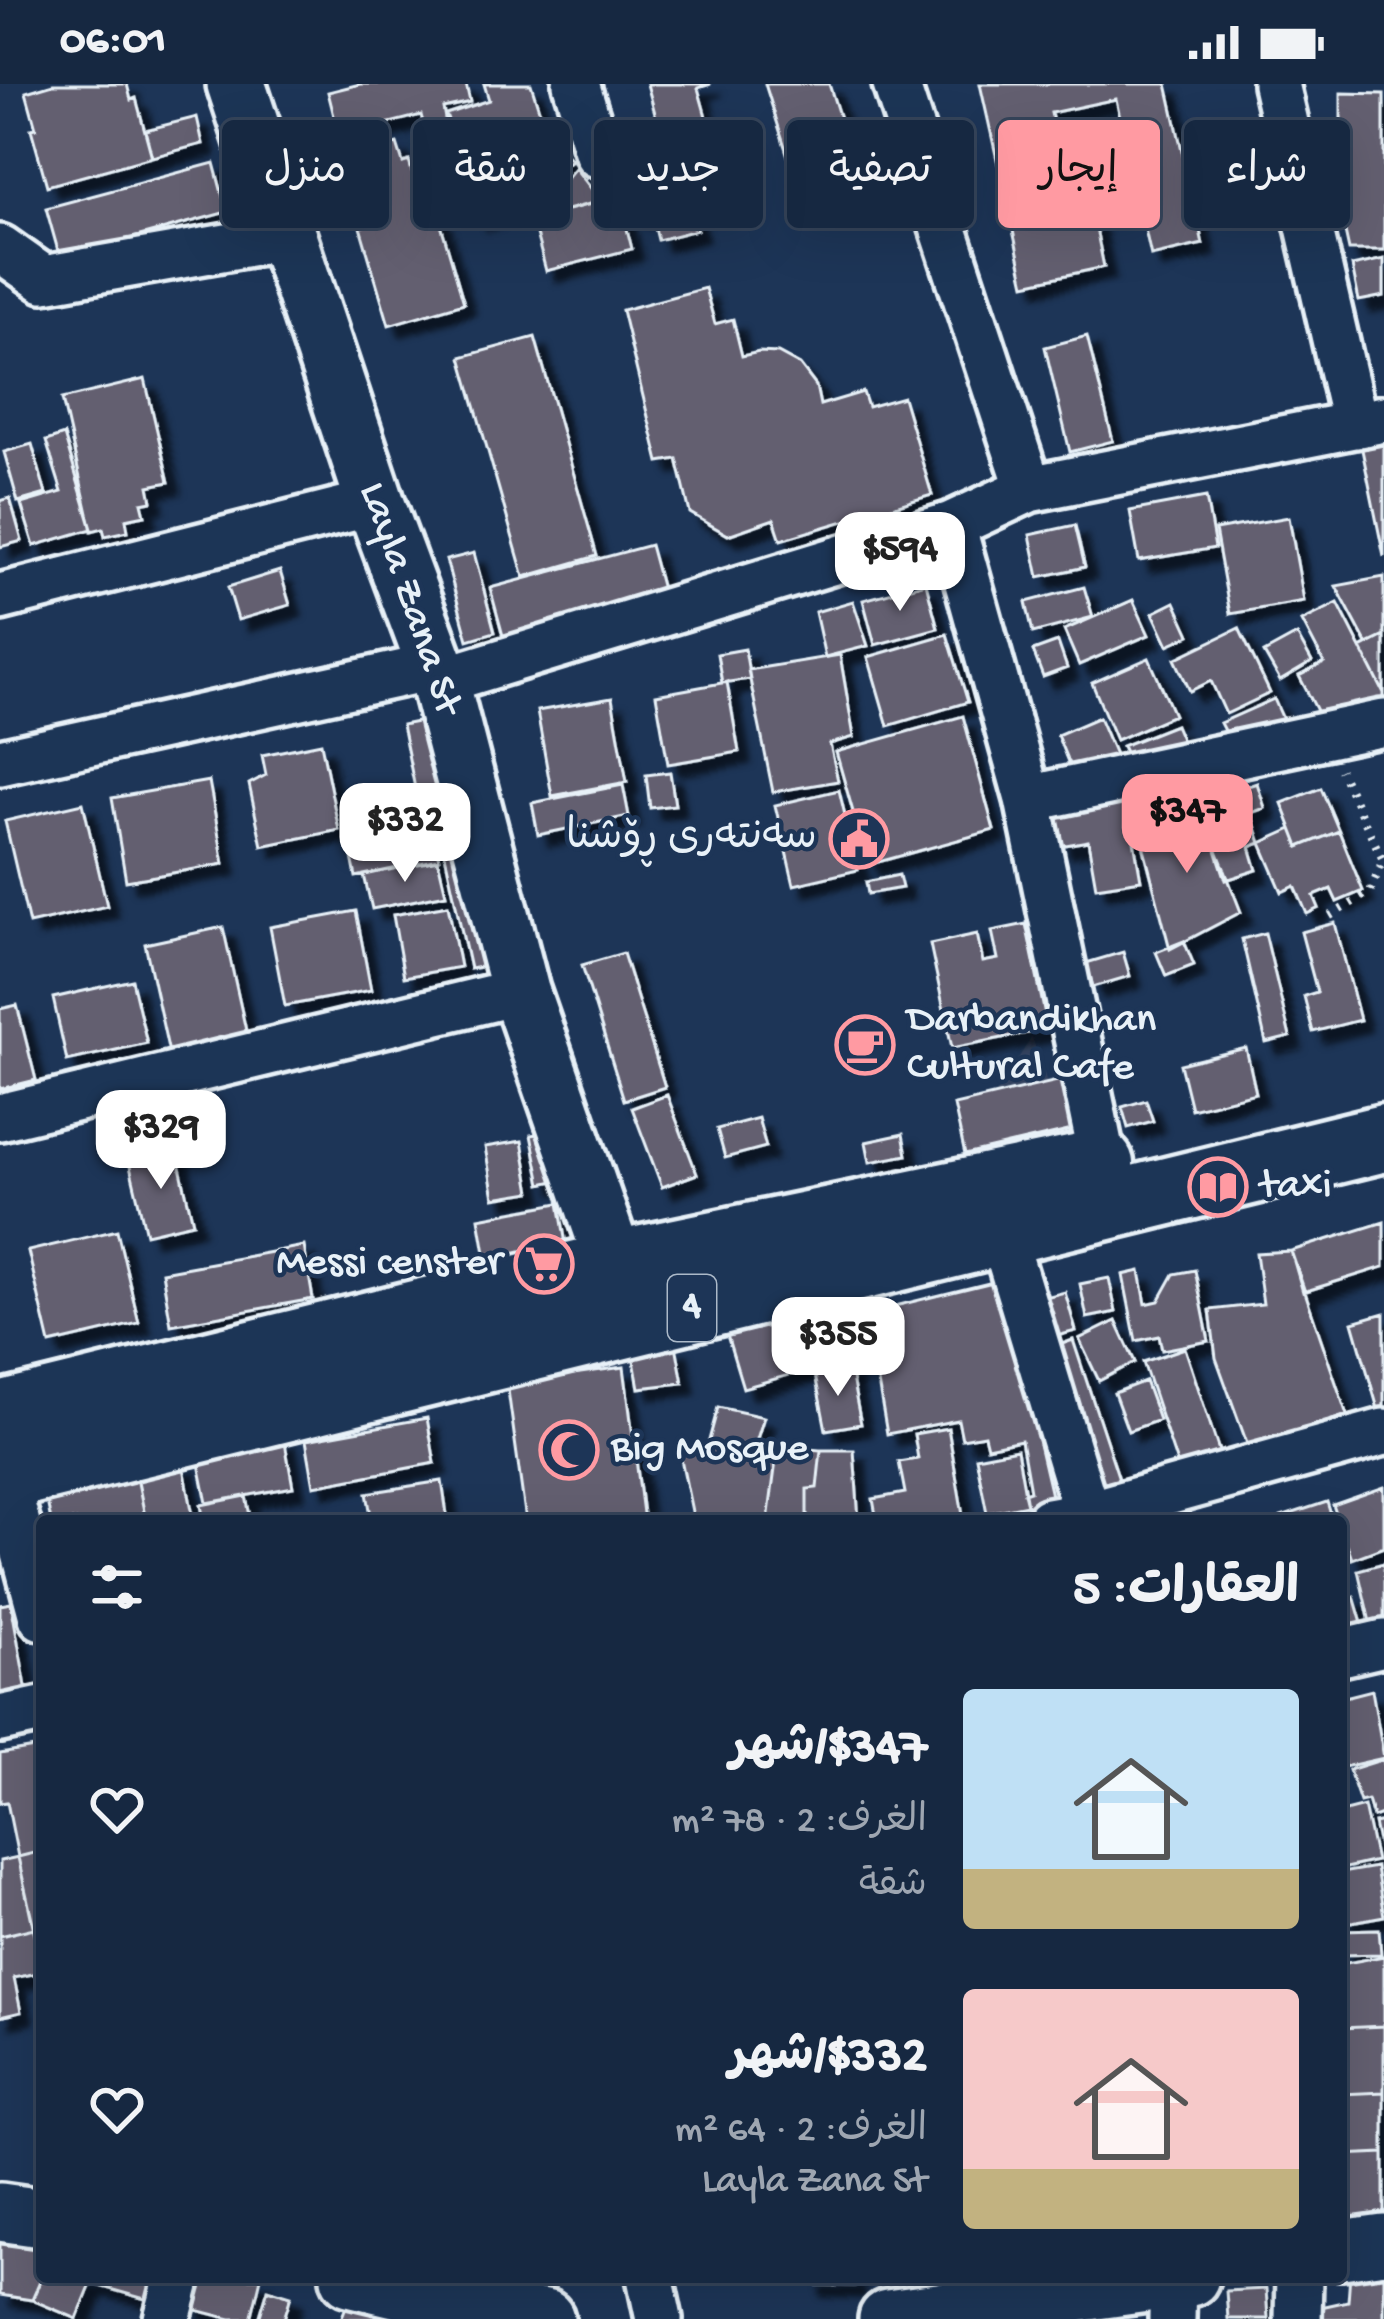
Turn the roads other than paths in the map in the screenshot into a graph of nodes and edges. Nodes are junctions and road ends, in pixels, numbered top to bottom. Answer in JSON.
{"nodes":[{"id":1,"x":236,"y":84,"type":"edge"},
{"id":2,"x":576,"y":84,"type":"edge"},
{"id":3,"x":896,"y":84,"type":"edge"},
{"id":4,"x":1276,"y":84,"type":"edge"},
{"id":5,"x":594,"y":141,"type":"edge"},
{"id":6,"x":284,"y":237,"type":"junction"},
{"id":7,"x":0,"y":248,"type":"edge"},
{"id":8,"x":1369,"y":422,"type":"edge"},
{"id":9,"x":1029,"y":489,"type":"junction"},
{"id":10,"x":375,"y":502,"type":"junction"},
{"id":11,"x":952,"y":525,"type":"junction"},
{"id":12,"x":0,"y":597,"type":"edge"},
{"id":13,"x":438,"y":673,"type":"junction"},
{"id":14,"x":1384,"y":723,"type":"edge"},
{"id":15,"x":0,"y":762,"type":"edge"},
{"id":16,"x":1028,"y":799,"type":"junction"},
{"id":17,"x":520,"y":991,"type":"junction"},
{"id":18,"x":1384,"y":1097,"type":"edge"},
{"id":19,"x":0,"y":1117,"type":"edge"},
{"id":20,"x":1384,"y":1138,"type":"edge"},
{"id":21,"x":1102,"y":1163,"type":"junction"},
{"id":22,"x":1002,"y":1232,"type":"junction"},
{"id":23,"x":623,"y":1294,"type":"junction"},
{"id":24,"x":1384,"y":1432,"type":"edge"},
{"id":25,"x":1,"y":1458,"type":"edge"},
{"id":26,"x":1074,"y":1515,"type":"edge"},
{"id":27,"x":1089,"y":1515,"type":"edge"},
{"id":28,"x":36,"y":1594,"type":"edge"},
{"id":29,"x":1384,"y":1642,"type":"edge"},
{"id":30,"x":1347,"y":1651,"type":"edge"},
{"id":31,"x":36,"y":1711,"type":"edge"},
{"id":32,"x":0,"y":1719,"type":"edge"},
{"id":33,"x":0,"y":2212,"type":"edge"},
{"id":34,"x":36,"y":2217,"type":"edge"},
{"id":35,"x":1384,"y":2244,"type":"edge"},
{"id":36,"x":1347,"y":2249,"type":"edge"},
{"id":37,"x":176,"y":2283,"type":"edge"},
{"id":38,"x":376,"y":2283,"type":"edge"},
{"id":39,"x":651,"y":2283,"type":"edge"},
{"id":40,"x":1299,"y":2283,"type":"edge"},
{"id":41,"x":1177,"y":2288,"type":"edge"},
{"id":42,"x":958,"y":2302,"type":"edge"},
{"id":43,"x":529,"y":2318,"type":"edge"},
{"id":44,"x":167,"y":2319,"type":"edge"},
{"id":45,"x":659,"y":2319,"type":"edge"},
{"id":46,"x":888,"y":2319,"type":"edge"},
{"id":47,"x":1298,"y":2319,"type":"edge"}],
"edges":[{"from":1,"to":6,"type":"street","name":"Layla Zana St"},
{"from":2,"to":5,"type":"street"},
{"from":3,"to":9,"type":"street"},
{"from":4,"to":8,"type":"street"},
{"from":6,"to":7,"type":"street"},
{"from":6,"to":10,"type":"street","name":"Layla Zana St"},
{"from":8,"to":9,"type":"street"},
{"from":9,"to":11,"type":"street"},
{"from":10,"to":12,"type":"street"},
{"from":10,"to":13,"type":"street","name":"Layla Zana St"},
{"from":11,"to":13,"type":"street"},
{"from":11,"to":16,"type":"street"},
{"from":13,"to":15,"type":"street"},
{"from":13,"to":17,"type":"street","name":"Layla Zana St"},
{"from":14,"to":16,"type":"street"},
{"from":16,"to":21,"type":"street"},
{"from":17,"to":19,"type":"street"},
{"from":17,"to":23,"type":"street","name":"Layla Zana St"},
{"from":18,"to":21,"type":"highway","number":"4"},
{"from":20,"to":22,"type":"highway","number":"4"},
{"from":21,"to":23,"type":"highway","number":"4"},
{"from":22,"to":23,"type":"highway","number":"4"},
{"from":22,"to":26,"type":"street"},
{"from":23,"to":25,"type":"highway","number":"4"},
{"from":24,"to":27,"type":"street"},
{"from":25,"to":28,"type":"street"},
{"from":29,"to":30,"type":"street"},
{"from":31,"to":32,"type":"street"},
{"from":33,"to":34,"type":"street"},
{"from":35,"to":36,"type":"street"},
{"from":37,"to":44,"type":"street"},
{"from":38,"to":43,"type":"street"},
{"from":39,"to":45,"type":"street"},
{"from":40,"to":47,"type":"street"},
{"from":41,"to":42,"type":"street"},
{"from":42,"to":46,"type":"street"}]}
